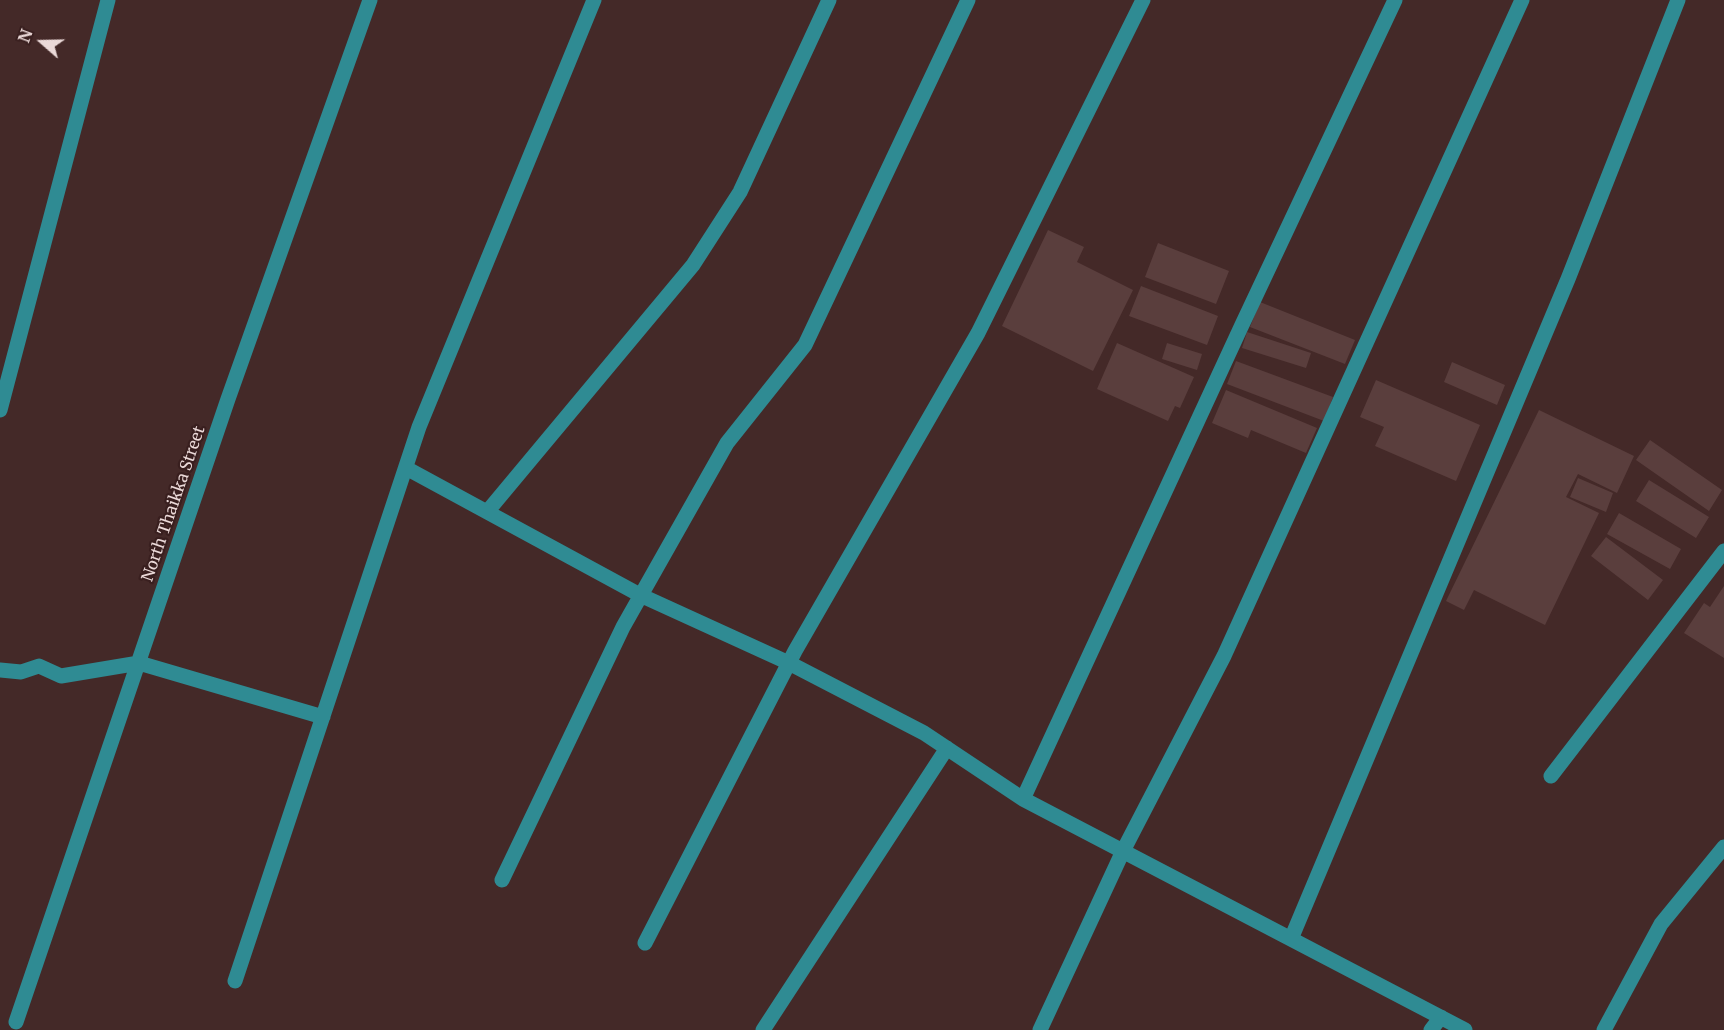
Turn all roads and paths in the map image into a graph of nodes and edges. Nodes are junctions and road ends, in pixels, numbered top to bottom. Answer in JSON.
{"nodes":[{"id":1,"x":108,"y":0,"type":"edge"},
{"id":2,"x":370,"y":0,"type":"edge"},
{"id":3,"x":594,"y":0,"type":"edge"},
{"id":4,"x":829,"y":0,"type":"edge"},
{"id":5,"x":968,"y":0,"type":"edge"},
{"id":6,"x":1143,"y":0,"type":"edge"},
{"id":7,"x":1395,"y":0,"type":"edge"},
{"id":8,"x":1522,"y":0,"type":"edge"},
{"id":9,"x":1678,"y":0,"type":"edge"},
{"id":10,"x":0,"y":410,"type":"edge"},
{"id":11,"x":406,"y":468,"type":"junction"},
{"id":12,"x":487,"y":512,"type":"junction"},
{"id":13,"x":1724,"y":551,"type":"edge"},
{"id":14,"x":640,"y":595,"type":"junction"},
{"id":15,"x":139,"y":663,"type":"junction"},
{"id":16,"x":789,"y":663,"type":"junction"},
{"id":17,"x":0,"y":670,"type":"edge"},
{"id":18,"x":323,"y":717,"type":"junction"},
{"id":19,"x":947,"y":748,"type":"junction"},
{"id":20,"x":1551,"y":776,"type":"dead end"},
{"id":21,"x":1023,"y":799,"type":"junction"},
{"id":22,"x":1724,"y":847,"type":"edge"},
{"id":23,"x":1123,"y":851,"type":"junction"},
{"id":24,"x":502,"y":880,"type":"dead end"},
{"id":25,"x":1292,"y":939,"type":"junction"},
{"id":26,"x":645,"y":943,"type":"dead end"},
{"id":27,"x":235,"y":981,"type":"dead end"},
{"id":28,"x":1440,"y":1017,"type":"junction"},
{"id":29,"x":16,"y":1022,"type":"dead end"},
{"id":30,"x":764,"y":1030,"type":"edge"},
{"id":31,"x":1040,"y":1030,"type":"edge"},
{"id":32,"x":1431,"y":1030,"type":"edge"},
{"id":33,"x":1466,"y":1030,"type":"edge"},
{"id":34,"x":1604,"y":1030,"type":"edge"}],
"edges":[{"from":1,"to":10,"type":"street"},
{"from":2,"to":15,"type":"street","name":"North Thaikka Street"},
{"from":3,"to":11,"type":"street"},
{"from":4,"to":12,"type":"street"},
{"from":5,"to":14,"type":"street"},
{"from":6,"to":16,"type":"street"},
{"from":7,"to":21,"type":"street"},
{"from":8,"to":23,"type":"street"},
{"from":9,"to":25,"type":"street"},
{"from":11,"to":12,"type":"street"},
{"from":11,"to":18,"type":"street"},
{"from":12,"to":14,"type":"street"},
{"from":13,"to":20,"type":"street"},
{"from":14,"to":16,"type":"street"},
{"from":14,"to":24,"type":"street"},
{"from":15,"to":17,"type":"street"},
{"from":15,"to":18,"type":"street"},
{"from":15,"to":29,"type":"street","name":"North Thaikka Street"},
{"from":16,"to":19,"type":"street"},
{"from":16,"to":26,"type":"street"},
{"from":18,"to":27,"type":"street"},
{"from":19,"to":21,"type":"street"},
{"from":19,"to":30,"type":"street"},
{"from":21,"to":23,"type":"street"},
{"from":22,"to":34,"type":"street"},
{"from":23,"to":25,"type":"street"},
{"from":23,"to":31,"type":"street"},
{"from":25,"to":28,"type":"street"},
{"from":28,"to":32,"type":"street"},
{"from":28,"to":33,"type":"street"}]}
